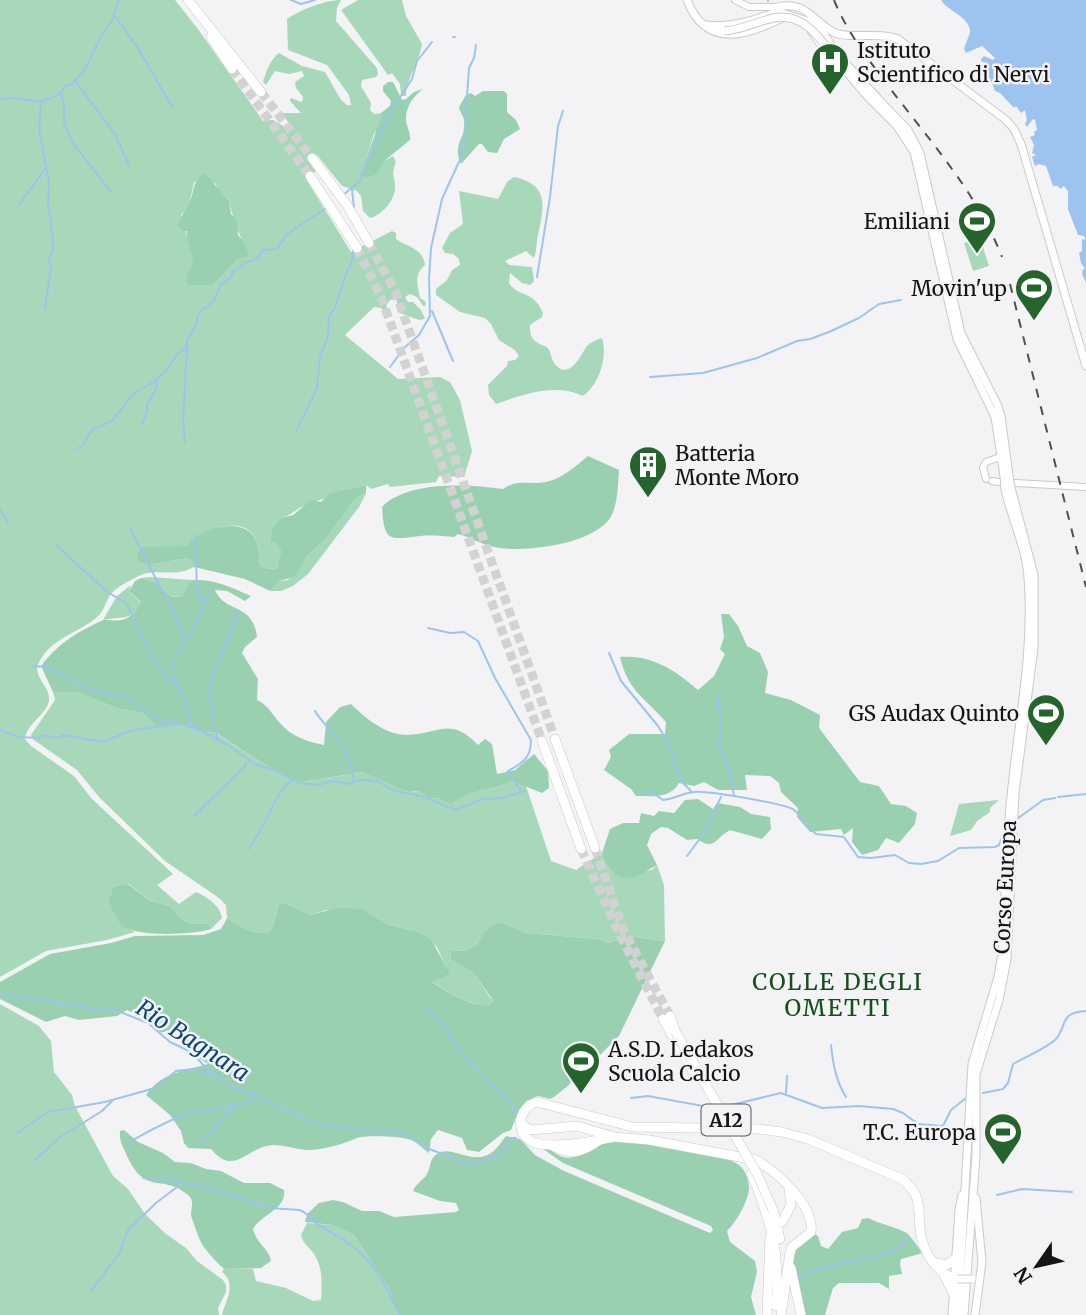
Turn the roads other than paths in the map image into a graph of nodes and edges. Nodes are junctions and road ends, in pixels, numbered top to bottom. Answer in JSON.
{"nodes":[{"id":1,"x":182,"y":0,"type":"edge"},
{"id":2,"x":188,"y":0,"type":"edge"},
{"id":3,"x":687,"y":0,"type":"edge"},
{"id":4,"x":735,"y":0,"type":"edge"},
{"id":5,"x":775,"y":10,"type":"junction"},
{"id":6,"x":789,"y":14,"type":"junction"},
{"id":7,"x":807,"y":20,"type":"junction"},
{"id":8,"x":819,"y":22,"type":"junction"},
{"id":9,"x":204,"y":24,"type":"junction"},
{"id":10,"x":721,"y":30,"type":"junction"},
{"id":11,"x":835,"y":58,"type":"junction"},
{"id":12,"x":232,"y":69,"type":"tunnel mouth"},
{"id":13,"x":261,"y":92,"type":"tunnel mouth"},
{"id":14,"x":867,"y":96,"type":"junction"},
{"id":15,"x":884,"y":105,"type":"junction"},
{"id":16,"x":312,"y":158,"type":"tunnel mouth"},
{"id":17,"x":310,"y":176,"type":"tunnel mouth"},
{"id":18,"x":369,"y":243,"type":"tunnel mouth"},
{"id":19,"x":357,"y":248,"type":"tunnel mouth"},
{"id":20,"x":1086,"y":366,"type":"edge"},
{"id":21,"x":1002,"y":458,"type":"junction"},
{"id":22,"x":1008,"y":466,"type":"junction"},
{"id":23,"x":1003,"y":482,"type":"junction"},
{"id":24,"x":1086,"y":487,"type":"edge"},
{"id":25,"x":555,"y":739,"type":"tunnel mouth"},
{"id":26,"x":542,"y":741,"type":"tunnel mouth"},
{"id":27,"x":595,"y":848,"type":"tunnel mouth"},
{"id":28,"x":581,"y":849,"type":"tunnel mouth"},
{"id":29,"x":667,"y":1018,"type":"tunnel mouth"},
{"id":30,"x":673,"y":1032,"type":"junction"},
{"id":31,"x":973,"y":1108,"type":"junction"},
{"id":32,"x":520,"y":1121,"type":"junction"},
{"id":33,"x":614,"y":1137,"type":"junction"},
{"id":34,"x":968,"y":1167,"type":"junction"},
{"id":35,"x":782,"y":1180,"type":"junction"},
{"id":36,"x":973,"y":1183,"type":"junction"},
{"id":37,"x":771,"y":1214,"type":"junction"},
{"id":38,"x":782,"y":1222,"type":"dead end"},
{"id":39,"x":811,"y":1232,"type":"junction"},
{"id":40,"x":928,"y":1253,"type":"junction"},
{"id":41,"x":955,"y":1259,"type":"junction"},
{"id":42,"x":789,"y":1260,"type":"junction"},
{"id":43,"x":937,"y":1263,"type":"junction"},
{"id":44,"x":943,"y":1274,"type":"junction"},
{"id":45,"x":955,"y":1276,"type":"junction"},
{"id":46,"x":773,"y":1277,"type":"dead end"},
{"id":47,"x":976,"y":1278,"type":"junction"},
{"id":48,"x":784,"y":1289,"type":"junction"},
{"id":49,"x":953,"y":1293,"type":"junction"},
{"id":50,"x":767,"y":1315,"type":"edge"},
{"id":51,"x":775,"y":1315,"type":"edge"},
{"id":52,"x":781,"y":1315,"type":"edge"},
{"id":53,"x":801,"y":1315,"type":"edge"},
{"id":54,"x":952,"y":1315,"type":"edge"},
{"id":55,"x":958,"y":1315,"type":"edge"},
{"id":56,"x":964,"y":1315,"type":"edge"},
{"id":57,"x":975,"y":1315,"type":"edge"}],
"edges":[{"from":1,"to":9,"type":"highway"},
{"from":2,"to":9,"type":"highway"},
{"from":3,"to":10,"type":"main road"},
{"from":4,"to":5,"type":"street"},
{"from":5,"to":6,"type":"main road"},
{"from":5,"to":8,"type":"main road"},
{"from":5,"to":10,"type":"main road","bridge":true},
{"from":6,"to":7,"type":"main road"},
{"from":6,"to":10,"type":"main road","bridge":true},
{"from":7,"to":8,"type":"main road"},
{"from":7,"to":14,"type":"main road"},
{"from":8,"to":15,"type":"main road"},
{"from":8,"to":20,"type":"main road"},
{"from":9,"to":12,"type":"highway"},
{"from":9,"to":13,"type":"highway"},
{"from":10,"to":11,"type":"main road","name":"Corso Europa","bridge":true},
{"from":11,"to":14,"type":"main road","name":"Corso Europa"},
{"from":11,"to":15,"type":"main road","name":"Corso Europa"},
{"from":14,"to":21,"type":"main road","name":"Corso Europa"},
{"from":15,"to":22,"type":"main road","name":"Corso Europa"},
{"from":16,"to":18,"type":"highway"},
{"from":17,"to":19,"type":"highway"},
{"from":21,"to":22,"type":"street","name":"Corso Europa"},
{"from":21,"to":23,"type":"main road","name":"Corso Europa"},
{"from":21,"to":23,"type":"street"},
{"from":22,"to":23,"type":"main road","name":"Corso Europa"},
{"from":23,"to":24,"type":"street"},
{"from":23,"to":31,"type":"main road","name":"Corso Europa"},
{"from":25,"to":27,"type":"highway"},
{"from":26,"to":28,"type":"highway"},
{"from":29,"to":30,"type":"highway","number":"A12"},
{"from":30,"to":37,"type":"highway","number":"A12","bridge":true},
{"from":30,"to":37,"type":"highway","number":"A12","bridge":true},
{"from":31,"to":34,"type":"main road","name":"Corso Europa"},
{"from":31,"to":36,"type":"main road","name":"Corso Europa"},
{"from":32,"to":33,"type":"highway"},
{"from":32,"to":33,"type":"highway"},
{"from":32,"to":40,"type":"highway"},
{"from":33,"to":35,"type":"highway"},
{"from":34,"to":41,"type":"main road"},
{"from":34,"to":55,"type":"main road","name":"Corso Europa"},
{"from":35,"to":38,"type":"highway"},
{"from":35,"to":39,"type":"highway"},
{"from":36,"to":47,"type":"main road"},
{"from":36,"to":56,"type":"main road","name":"Corso Europa"},
{"from":37,"to":39,"type":"highway"},
{"from":37,"to":48,"type":"highway","number":"A12"},
{"from":37,"to":50,"type":"highway"},
{"from":37,"to":51,"type":"highway","number":"A12"},
{"from":39,"to":42,"type":"highway"},
{"from":40,"to":43,"type":"highway"},
{"from":40,"to":44,"type":"highway"},
{"from":41,"to":43,"type":"highway"},
{"from":41,"to":45,"type":"main road"},
{"from":42,"to":48,"type":"highway"},
{"from":42,"to":53,"type":"highway"},
{"from":43,"to":45,"type":"highway"},
{"from":44,"to":45,"type":"highway"},
{"from":44,"to":49,"type":"highway"},
{"from":45,"to":47,"type":"main road","bridge":true},
{"from":45,"to":49,"type":"main road"},
{"from":46,"to":51,"type":"highway"},
{"from":47,"to":57,"type":"main road"},
{"from":48,"to":52,"type":"highway","number":"A12"},
{"from":49,"to":54,"type":"main road"}]}
